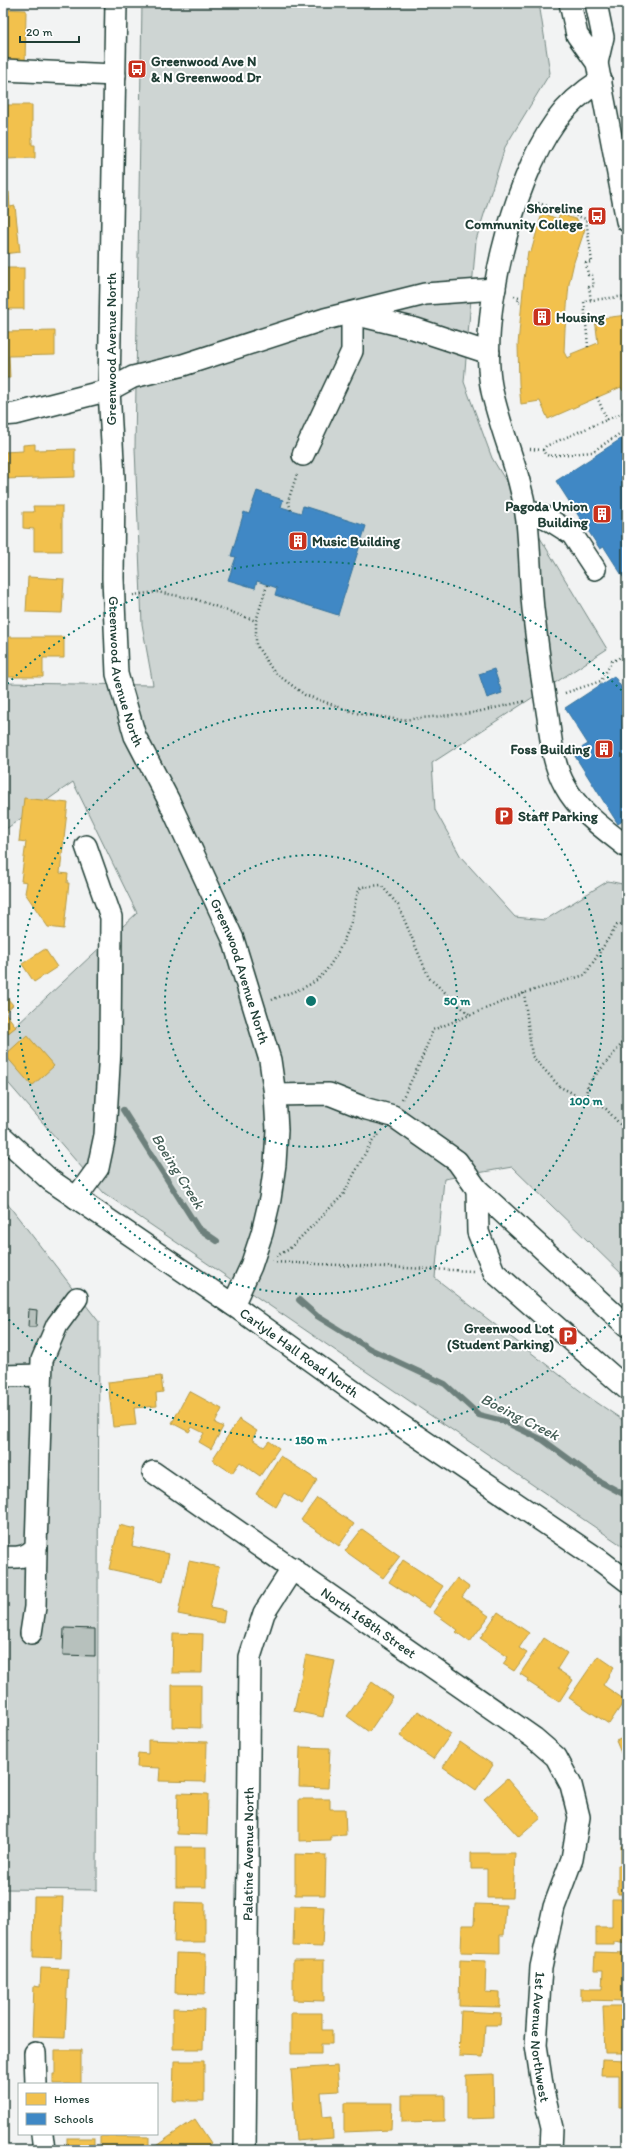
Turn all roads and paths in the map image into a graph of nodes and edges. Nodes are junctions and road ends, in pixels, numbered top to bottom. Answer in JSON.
{"nodes":[{"id":1,"x":116,"y":3,"type":"edge"},
{"id":2,"x":570,"y":3,"type":"edge"},
{"id":3,"x":596,"y":3,"type":"edge"},
{"id":4,"x":3,"y":70,"type":"edge"},
{"id":5,"x":599,"y":72,"type":"junction"},
{"id":6,"x":115,"y":75,"type":"junction"},
{"id":7,"x":532,"y":201,"type":"dead end"},
{"id":8,"x":627,"y":221,"type":"edge"},
{"id":9,"x":495,"y":289,"type":"junction"},
{"id":10,"x":627,"y":296,"type":"edge"},
{"id":11,"x":517,"y":297,"type":"dead end"},
{"id":12,"x":591,"y":300,"type":"junction"},
{"id":13,"x":520,"y":303,"type":"dead end"},
{"id":14,"x":352,"y":314,"type":"junction"},
{"id":15,"x":588,"y":347,"type":"dead end"},
{"id":16,"x":489,"y":353,"type":"junction"},
{"id":17,"x":109,"y":390,"type":"junction"},
{"id":18,"x":597,"y":397,"type":"dead end"},
{"id":19,"x":627,"y":411,"type":"edge"},
{"id":20,"x":3,"y":415,"type":"edge"},
{"id":21,"x":607,"y":420,"type":"junction"},
{"id":22,"x":627,"y":429,"type":"edge"},
{"id":23,"x":538,"y":449,"type":"dead end"},
{"id":24,"x":543,"y":450,"type":"junction"},
{"id":25,"x":303,"y":454,"type":"joint"},
{"id":26,"x":291,"y":510,"type":"dead end"},
{"id":27,"x":526,"y":510,"type":"junction"},
{"id":28,"x":595,"y":569,"type":"dead end"},
{"id":29,"x":267,"y":585,"type":"dead end"},
{"id":30,"x":113,"y":597,"type":"junction"},
{"id":31,"x":256,"y":621,"type":"junction"},
{"id":32,"x":627,"y":650,"type":"edge"},
{"id":33,"x":544,"y":696,"type":"junction"},
{"id":34,"x":86,"y":846,"type":"dead end"},
{"id":35,"x":627,"y":847,"type":"edge"},
{"id":36,"x":627,"y":922,"type":"edge"},
{"id":37,"x":524,"y":994,"type":"junction"},
{"id":38,"x":254,"y":1007,"type":"junction"},
{"id":39,"x":470,"y":1015,"type":"junction"},
{"id":40,"x":627,"y":1025,"type":"edge"},
{"id":41,"x":275,"y":1095,"type":"junction"},
{"id":42,"x":585,"y":1099,"type":"junction"},
{"id":43,"x":393,"y":1116,"type":"junction"},
{"id":44,"x":627,"y":1132,"type":"edge"},
{"id":45,"x":3,"y":1138,"type":"edge"},
{"id":46,"x":477,"y":1189,"type":"junction"},
{"id":47,"x":76,"y":1198,"type":"junction"},
{"id":48,"x":257,"y":1264,"type":"junction"},
{"id":49,"x":494,"y":1272,"type":"junction"},
{"id":50,"x":77,"y":1298,"type":"dead end"},
{"id":51,"x":233,"y":1305,"type":"junction"},
{"id":52,"x":627,"y":1326,"type":"edge"},
{"id":53,"x":41,"y":1375,"type":"junction"},
{"id":54,"x":3,"y":1376,"type":"edge"},
{"id":55,"x":627,"y":1389,"type":"edge"},
{"id":56,"x":153,"y":1472,"type":"dead end"},
{"id":57,"x":36,"y":1547,"type":"junction"},
{"id":58,"x":3,"y":1557,"type":"edge"},
{"id":59,"x":293,"y":1568,"type":"junction"},
{"id":60,"x":627,"y":1581,"type":"edge"},
{"id":61,"x":31,"y":1634,"type":"dead end"},
{"id":62,"x":571,"y":1785,"type":"joint"},
{"id":63,"x":35,"y":2054,"type":"dead end"},
{"id":64,"x":36,"y":2083,"type":"edge"},
{"id":65,"x":42,"y":2135,"type":"edge"},
{"id":66,"x":44,"y":2150,"type":"edge"},
{"id":67,"x":245,"y":2150,"type":"edge"},
{"id":68,"x":551,"y":2150,"type":"edge"}],
"edges":[{"from":1,"to":6,"type":"street","name":"Greenwood Avenue North"},
{"from":2,"to":5,"type":"street"},
{"from":3,"to":5,"type":"street"},
{"from":4,"to":6,"type":"street"},
{"from":5,"to":8,"type":"street"},
{"from":5,"to":9,"type":"street"},
{"from":6,"to":17,"type":"street","name":"Greenwood Avenue North"},
{"from":7,"to":12,"type":"path"},
{"from":9,"to":14,"type":"street"},
{"from":9,"to":16,"type":"street"},
{"from":10,"to":12,"type":"path"},
{"from":11,"to":13,"type":"path"},
{"from":12,"to":15,"type":"path"},
{"from":14,"to":16,"type":"street"},
{"from":14,"to":17,"type":"street"},
{"from":14,"to":25,"type":"street"},
{"from":16,"to":27,"type":"street"},
{"from":17,"to":20,"type":"street"},
{"from":17,"to":30,"type":"street","name":"Greenwood Avenue North"},
{"from":18,"to":21,"type":"path"},
{"from":19,"to":21,"type":"path"},
{"from":21,"to":24,"type":"path"},
{"from":22,"to":24,"type":"path"},
{"from":23,"to":24,"type":"path"},
{"from":25,"to":26,"type":"path"},
{"from":27,"to":28,"type":"street"},
{"from":27,"to":33,"type":"street"},
{"from":29,"to":31,"type":"path"},
{"from":30,"to":31,"type":"path"},
{"from":30,"to":38,"type":"street","name":"Greenwood Avenue North"},
{"from":31,"to":33,"type":"path"},
{"from":32,"to":33,"type":"path"},
{"from":33,"to":35,"type":"street"},
{"from":34,"to":47,"type":"street"},
{"from":36,"to":37,"type":"path"},
{"from":37,"to":39,"type":"path"},
{"from":37,"to":42,"type":"path"},
{"from":38,"to":39,"type":"path"},
{"from":38,"to":41,"type":"street","name":"Greenwood Avenue North"},
{"from":39,"to":43,"type":"path"},
{"from":40,"to":42,"type":"path"},
{"from":41,"to":43,"type":"street"},
{"from":41,"to":48,"type":"street","name":"Greenwood Avenue North"},
{"from":42,"to":44,"type":"path"},
{"from":43,"to":46,"type":"street"},
{"from":43,"to":48,"type":"path"},
{"from":45,"to":47,"type":"street","name":"Carlyle Hall Road North"},
{"from":46,"to":49,"type":"street"},
{"from":46,"to":52,"type":"street"},
{"from":47,"to":51,"type":"street","name":"Carlyle Hall Road North"},
{"from":48,"to":49,"type":"path"},
{"from":48,"to":51,"type":"street","name":"Greenwood Avenue North"},
{"from":49,"to":55,"type":"street"},
{"from":50,"to":53,"type":"street"},
{"from":51,"to":60,"type":"street","name":"Carlyle Hall Road North"},
{"from":53,"to":54,"type":"street"},
{"from":53,"to":57,"type":"street"},
{"from":56,"to":59,"type":"street","name":"North 168th Street"},
{"from":57,"to":58,"type":"street"},
{"from":57,"to":61,"type":"street"},
{"from":59,"to":62,"type":"street","name":"North 168th Street"},
{"from":59,"to":67,"type":"street","name":"Palatine Avenue North"},
{"from":62,"to":68,"type":"street","name":"1st Avenue Northwest"},
{"from":63,"to":64,"type":"street"},
{"from":65,"to":66,"type":"street"}]}
